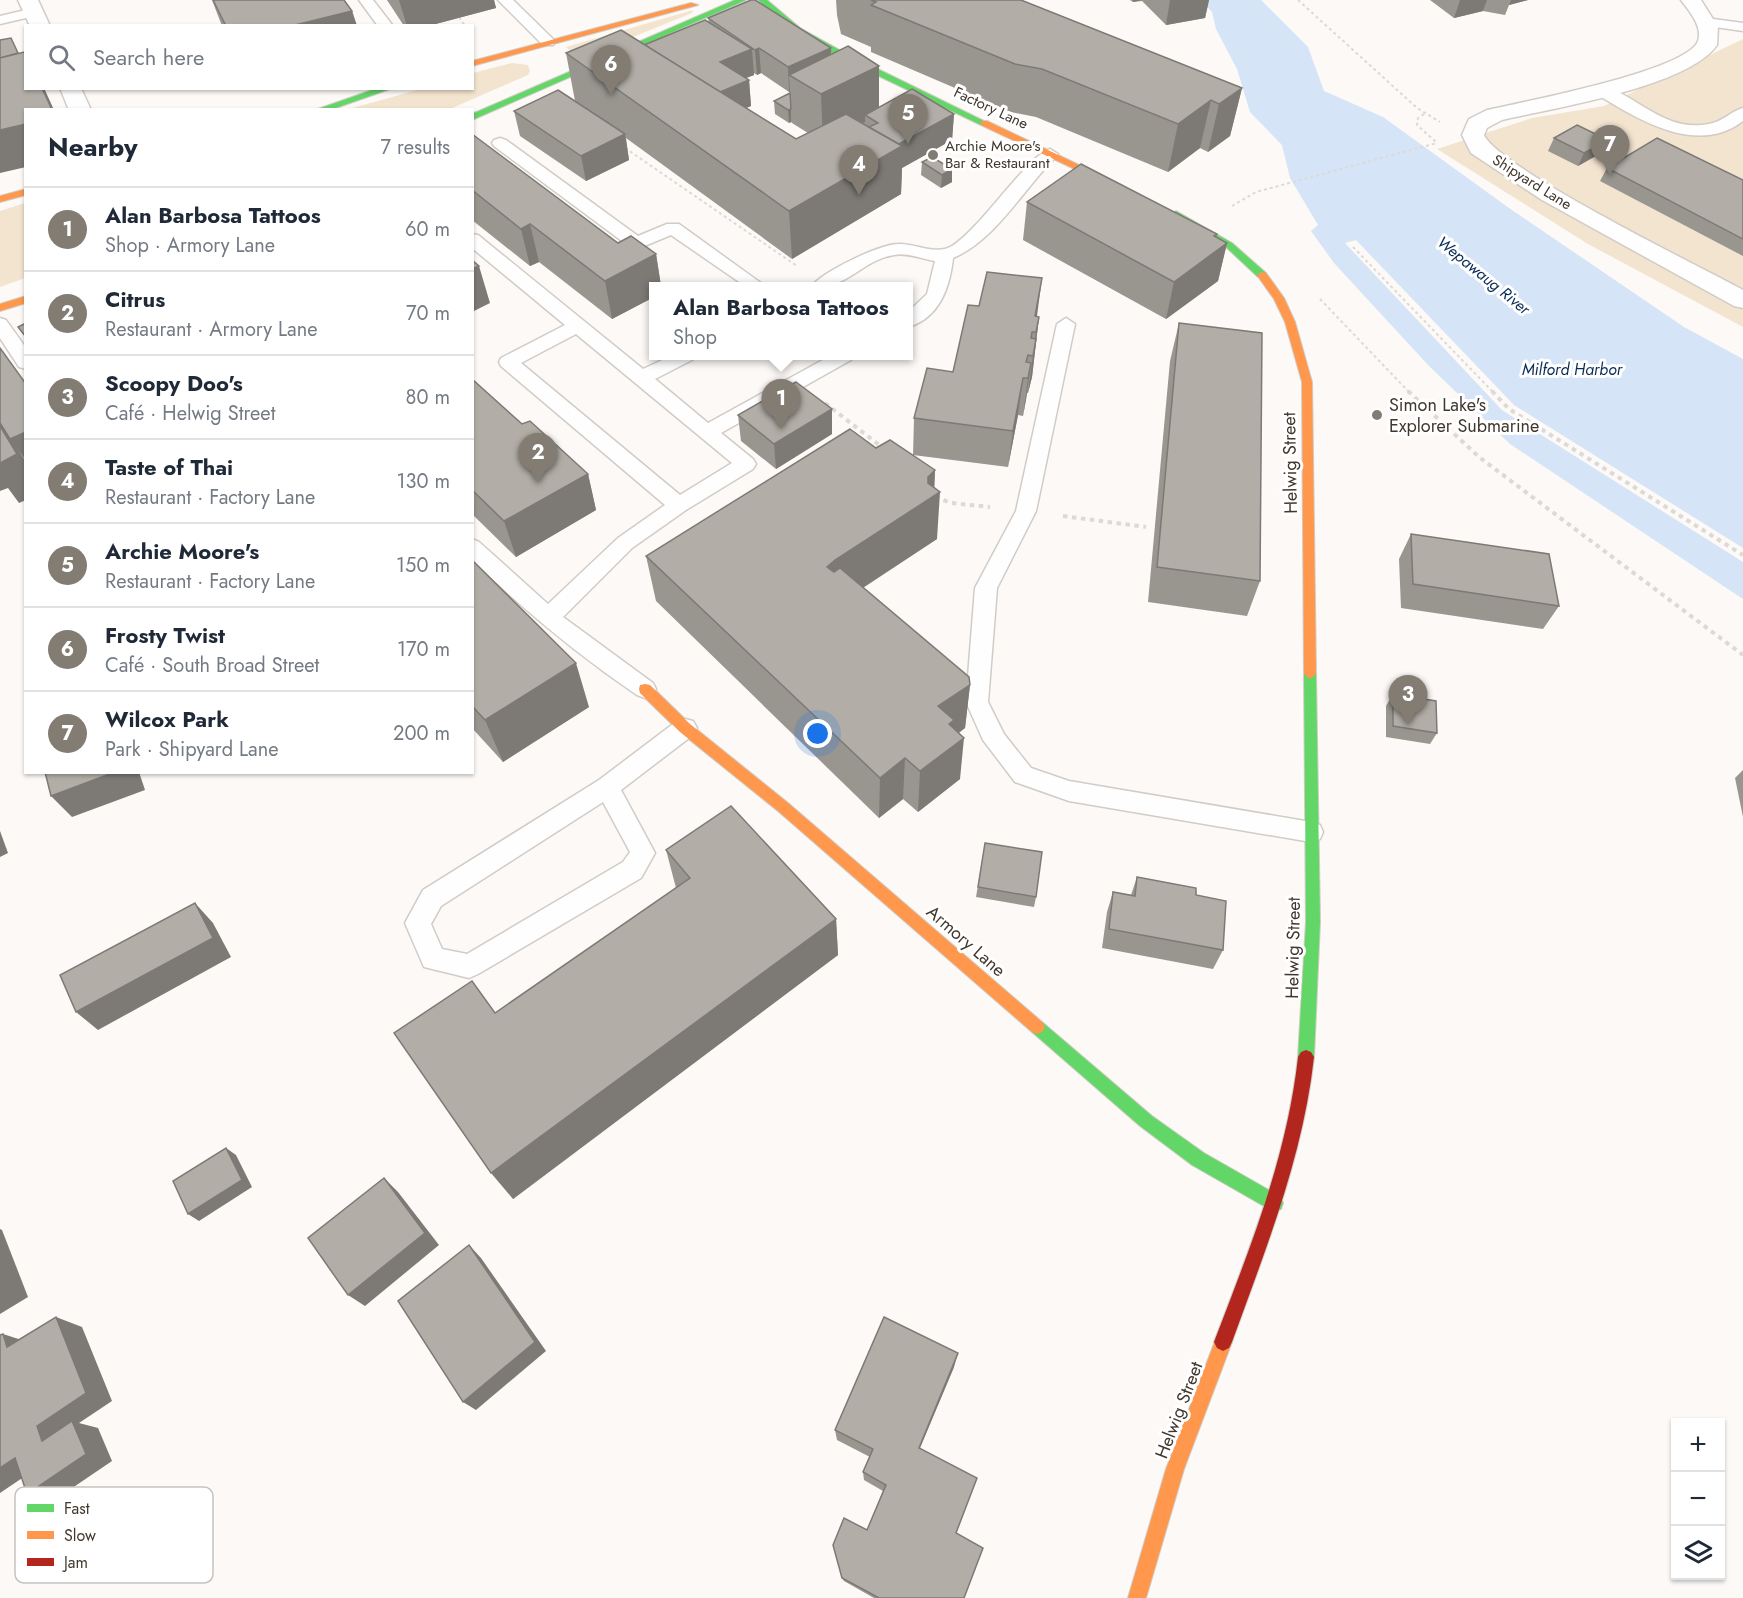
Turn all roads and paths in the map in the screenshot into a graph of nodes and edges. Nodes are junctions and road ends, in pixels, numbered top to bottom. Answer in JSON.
{"nodes":[{"id":1,"x":366,"y":0,"type":"edge"},
{"id":2,"x":506,"y":0,"type":"edge"},
{"id":3,"x":716,"y":0,"type":"edge"},
{"id":4,"x":742,"y":0,"type":"edge"},
{"id":5,"x":762,"y":0,"type":"edge"},
{"id":6,"x":1298,"y":0,"type":"edge"},
{"id":7,"x":1691,"y":0,"type":"edge"},
{"id":8,"x":34,"y":13,"type":"edge"},
{"id":9,"x":459,"y":18,"type":"dead end"},
{"id":10,"x":0,"y":20,"type":"edge"},
{"id":11,"x":1706,"y":22,"type":"junction"},
{"id":12,"x":384,"y":24,"type":"edge"},
{"id":13,"x":464,"y":24,"type":"edge"},
{"id":14,"x":1743,"y":27,"type":"edge"},
{"id":15,"x":548,"y":42,"type":"junction"},
{"id":16,"x":474,"y":63,"type":"edge"},
{"id":17,"x":571,"y":75,"type":"junction"},
{"id":18,"x":71,"y":90,"type":"edge"},
{"id":19,"x":383,"y":90,"type":"edge"},
{"id":20,"x":1600,"y":90,"type":"junction"},
{"id":21,"x":79,"y":108,"type":"edge"},
{"id":22,"x":325,"y":108,"type":"edge"},
{"id":23,"x":1743,"y":113,"type":"edge"},
{"id":24,"x":1424,"y":114,"type":"junction"},
{"id":25,"x":474,"y":116,"type":"edge"},
{"id":26,"x":1473,"y":135,"type":"junction"},
{"id":27,"x":500,"y":143,"type":"dead end"},
{"id":28,"x":617,"y":143,"type":"edge"},
{"id":29,"x":1050,"y":154,"type":"junction"},
{"id":30,"x":24,"y":193,"type":"edge"},
{"id":31,"x":1135,"y":194,"type":"edge"},
{"id":32,"x":0,"y":200,"type":"edge"},
{"id":33,"x":1167,"y":209,"type":"edge"},
{"id":34,"x":1204,"y":228,"type":"junction"},
{"id":35,"x":474,"y":240,"type":"edge"},
{"id":36,"x":1353,"y":247,"type":"dead end"},
{"id":37,"x":945,"y":255,"type":"junction"},
{"id":38,"x":750,"y":282,"type":"edge"},
{"id":39,"x":816,"y":282,"type":"edge"},
{"id":40,"x":829,"y":282,"type":"edge"},
{"id":41,"x":1316,"y":296,"type":"dead end"},
{"id":42,"x":24,"y":300,"type":"edge"},
{"id":43,"x":1743,"y":300,"type":"edge"},
{"id":44,"x":0,"y":308,"type":"edge"},
{"id":45,"x":913,"y":318,"type":"edge"},
{"id":46,"x":0,"y":324,"type":"edge"},
{"id":47,"x":1066,"y":324,"type":"dead end"},
{"id":48,"x":577,"y":326,"type":"junction"},
{"id":49,"x":24,"y":360,"type":"edge"},
{"id":50,"x":677,"y":360,"type":"edge"},
{"id":51,"x":836,"y":360,"type":"edge"},
{"id":52,"x":641,"y":378,"type":"junction"},
{"id":53,"x":797,"y":380,"type":"junction"},
{"id":54,"x":707,"y":432,"type":"junction"},
{"id":55,"x":887,"y":452,"type":"edge"},
{"id":56,"x":679,"y":505,"type":"junction"},
{"id":57,"x":474,"y":549,"type":"edge"},
{"id":58,"x":1743,"y":555,"type":"edge"},
{"id":59,"x":549,"y":617,"type":"junction"},
{"id":60,"x":1743,"y":655,"type":"edge"},
{"id":61,"x":645,"y":689,"type":"joint"},
{"id":62,"x":685,"y":728,"type":"junction"},
{"id":63,"x":607,"y":787,"type":"junction"},
{"id":64,"x":1311,"y":832,"type":"junction"},
{"id":65,"x":1275,"y":1203,"type":"junction"},
{"id":66,"x":1137,"y":1598,"type":"edge"}],
"edges":[{"from":1,"to":12,"type":"lane"},
{"from":2,"to":15,"type":"lane"},
{"from":3,"to":15,"type":"street"},
{"from":4,"to":17,"type":"street"},
{"from":5,"to":29,"type":"street","name":"Factory Lane"},
{"from":6,"to":24,"type":"path"},
{"from":7,"to":11,"type":"street"},
{"from":8,"to":10,"type":"lane"},
{"from":9,"to":13,"type":"path"},
{"from":11,"to":14,"type":"lane"},
{"from":11,"to":20,"type":"street"},
{"from":15,"to":16,"type":"street"},
{"from":15,"to":17,"type":"street"},
{"from":17,"to":25,"type":"street"},
{"from":18,"to":21,"type":"street"},
{"from":19,"to":22,"type":"street"},
{"from":20,"to":23,"type":"lane"},
{"from":20,"to":26,"type":"street"},
{"from":24,"to":26,"type":"path"},
{"from":24,"to":34,"type":"path"},
{"from":26,"to":43,"type":"street","name":"Shipyard Lane"},
{"from":27,"to":38,"type":"lane"},
{"from":28,"to":39,"type":"path"},
{"from":29,"to":31,"type":"street","name":"Factory Lane"},
{"from":29,"to":37,"type":"lane"},
{"from":30,"to":32,"type":"street"},
{"from":33,"to":34,"type":"street"},
{"from":34,"to":64,"type":"street","name":"Helwig Street"},
{"from":35,"to":48,"type":"lane"},
{"from":36,"to":58,"type":"path"},
{"from":37,"to":40,"type":"lane"},
{"from":37,"to":45,"type":"lane"},
{"from":41,"to":60,"type":"path"},
{"from":42,"to":44,"type":"street"},
{"from":46,"to":49,"type":"lane"},
{"from":47,"to":64,"type":"lane"},
{"from":48,"to":52,"type":"lane"},
{"from":48,"to":56,"type":"lane"},
{"from":50,"to":52,"type":"lane"},
{"from":51,"to":53,"type":"lane"},
{"from":52,"to":54,"type":"lane"},
{"from":53,"to":54,"type":"lane"},
{"from":53,"to":55,"type":"path"},
{"from":54,"to":56,"type":"lane"},
{"from":56,"to":59,"type":"lane"},
{"from":57,"to":59,"type":"lane"},
{"from":59,"to":61,"type":"lane"},
{"from":61,"to":62,"type":"street","name":"Armory Lane"},
{"from":62,"to":63,"type":"lane"},
{"from":62,"to":65,"type":"street","name":"Armory Lane"},
{"from":63,"to":63,"type":"lane"},
{"from":64,"to":65,"type":"street","name":"Helwig Street"},
{"from":65,"to":66,"type":"street","name":"Helwig Street"}]}
